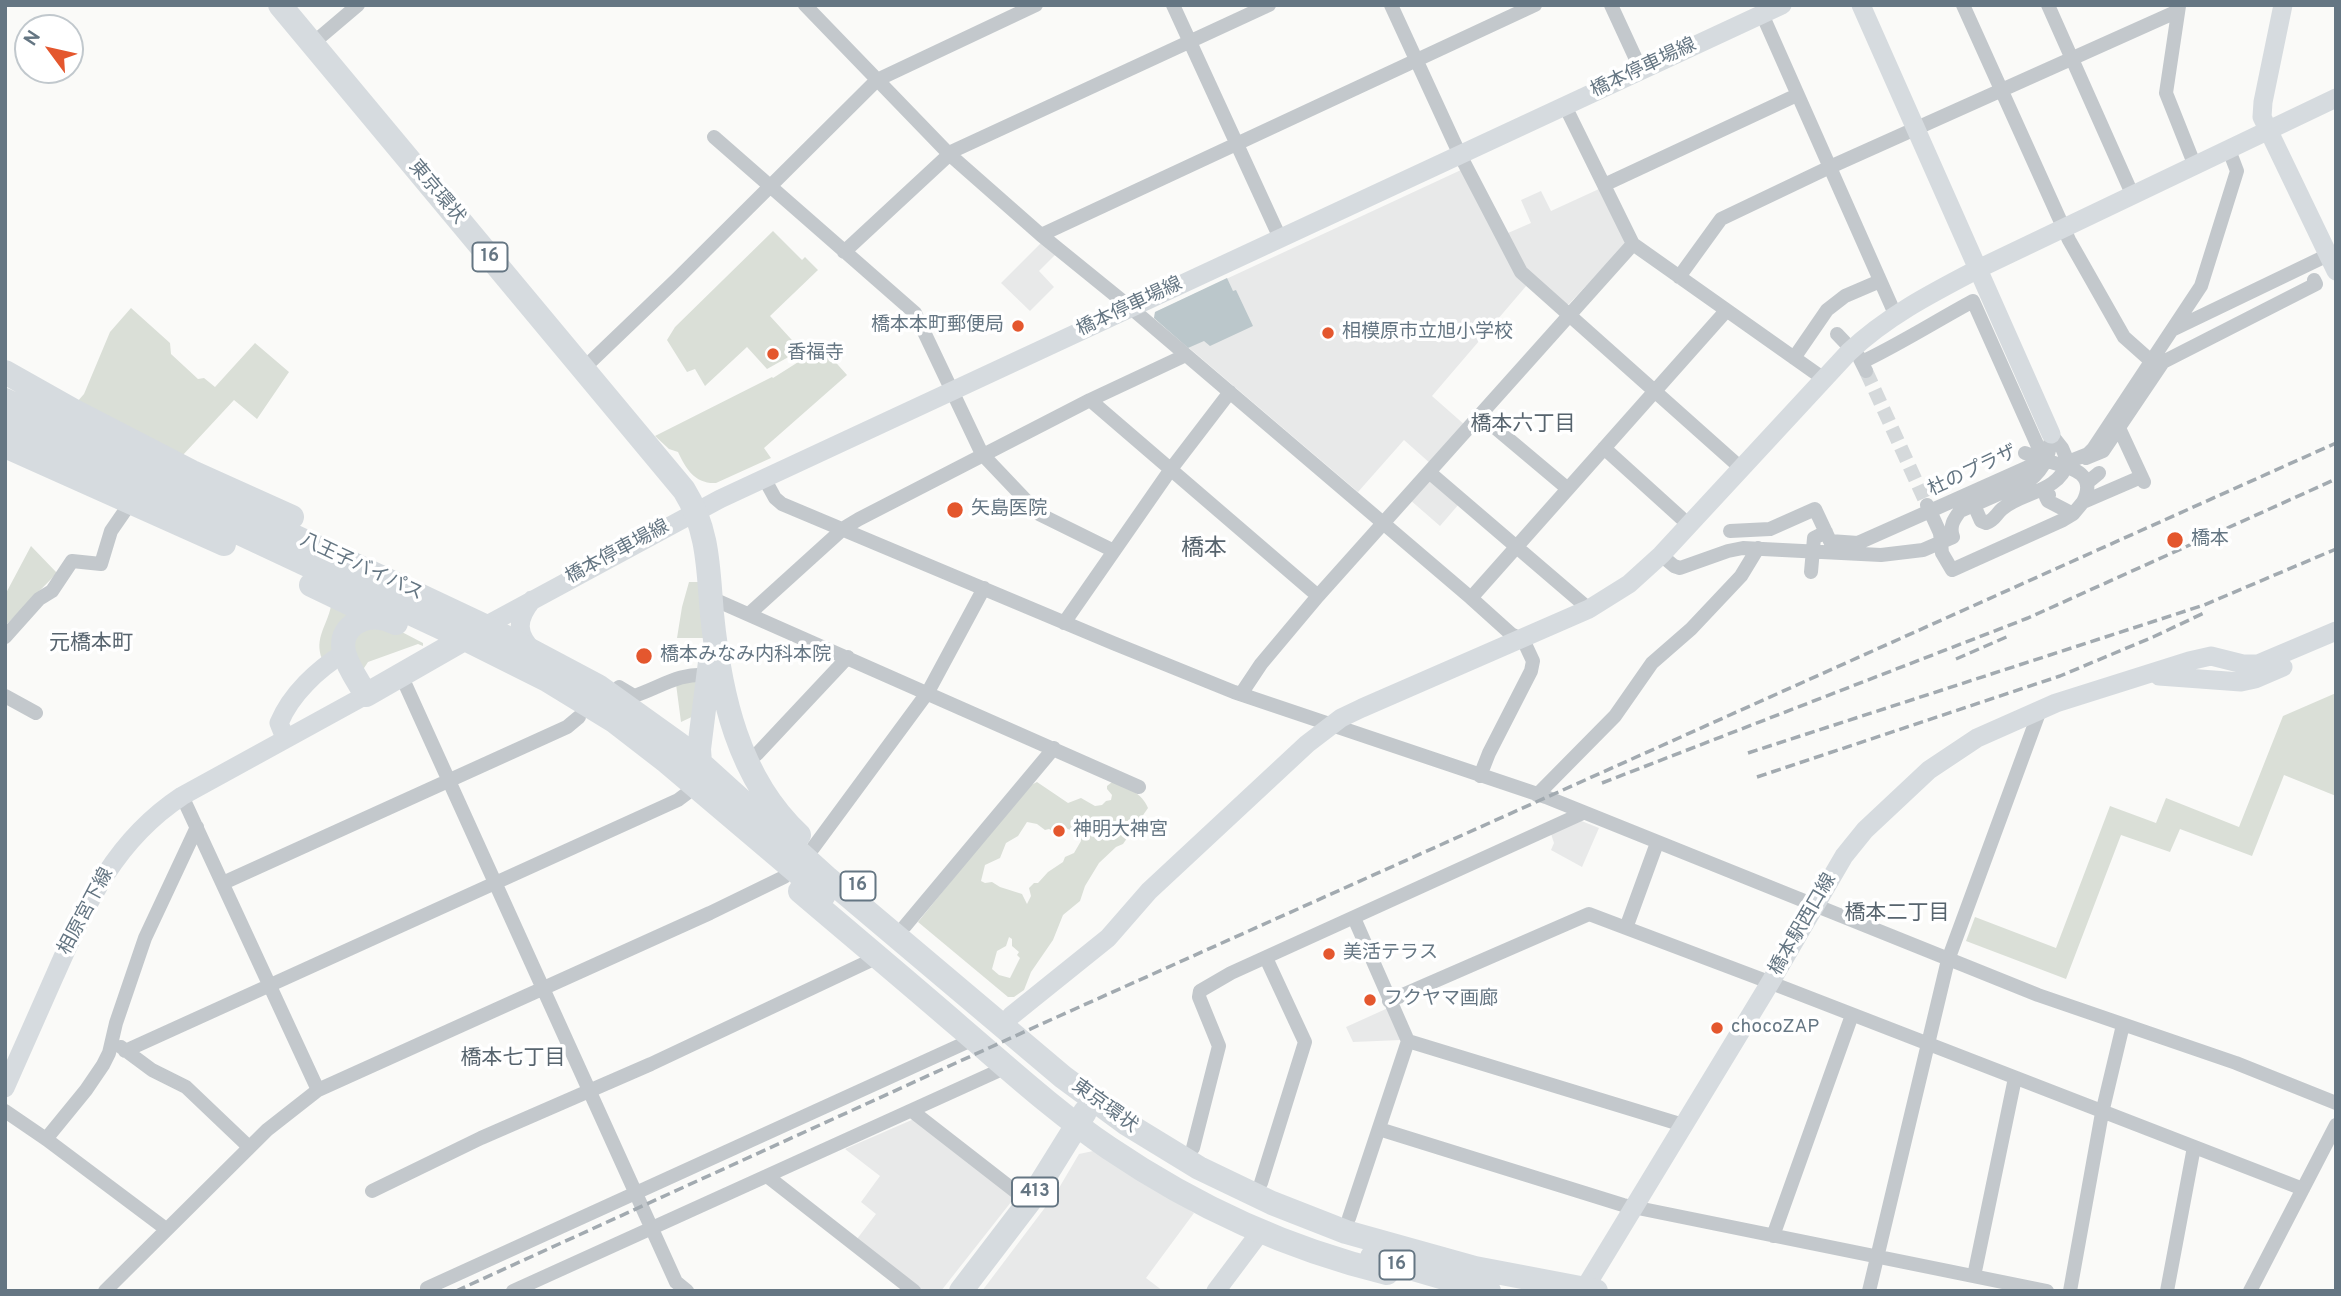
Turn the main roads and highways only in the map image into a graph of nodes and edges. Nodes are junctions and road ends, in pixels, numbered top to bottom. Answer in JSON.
{"nodes":[{"id":1,"x":281,"y":5,"type":"edge"},
{"id":2,"x":5,"y":372,"type":"edge"},
{"id":3,"x":5,"y":387,"type":"edge"},
{"id":4,"x":5,"y":400,"type":"edge"},
{"id":5,"x":5,"y":421,"type":"edge"},
{"id":6,"x":5,"y":430,"type":"edge"},
{"id":7,"x":5,"y":446,"type":"edge"},
{"id":8,"x":134,"y":462,"type":"junction"},
{"id":9,"x":111,"y":473,"type":"junction"},
{"id":10,"x":223,"y":525,"type":"junction"},
{"id":11,"x":411,"y":591,"type":"junction"},
{"id":12,"x":712,"y":608,"type":"junction"},
{"id":13,"x":389,"y":620,"type":"junction"},
{"id":14,"x":467,"y":638,"type":"junction"},
{"id":15,"x":693,"y":781,"type":"junction"},
{"id":16,"x":962,"y":976,"type":"junction"},
{"id":17,"x":938,"y":1008,"type":"junction"},
{"id":18,"x":1101,"y":1088,"type":"junction"},
{"id":19,"x":1077,"y":1125,"type":"junction"},
{"id":20,"x":1214,"y":1184,"type":"junction"},
{"id":21,"x":1421,"y":1253,"type":"junction"},
{"id":22,"x":1450,"y":1281,"type":"junction"},
{"id":23,"x":1586,"y":1290,"type":"edge"},
{"id":24,"x":961,"y":1291,"type":"edge"},
{"id":25,"x":1489,"y":1291,"type":"edge"}],
"edges":[{"from":1,"to":12,"type":"highway","name":"東京環状","number":"16"},
{"from":2,"to":11,"type":"highway","number":"16"},
{"from":3,"to":8,"type":"highway","number":"16"},
{"from":4,"to":8,"type":"highway","name":"八王子バイパス","number":"16"},
{"from":5,"to":9,"type":"highway","name":"八王子バイパス","number":"16"},
{"from":6,"to":9,"type":"highway","number":"16"},
{"from":7,"to":13,"type":"highway","number":"16"},
{"from":8,"to":11,"type":"highway","name":"八王子バイパス","number":"16"},
{"from":9,"to":10,"type":"highway","name":"八王子バイパス","number":"16"},
{"from":10,"to":13,"type":"highway","number":"16"},
{"from":10,"to":14,"type":"highway","name":"八王子バイパス","number":"16"},
{"from":11,"to":14,"type":"highway","name":"八王子バイパス","number":"16"},
{"from":12,"to":15,"type":"highway","number":"16"},
{"from":12,"to":16,"type":"highway","number":"16"},
{"from":13,"to":14,"type":"highway","number":"16"},
{"from":13,"to":14,"type":"highway"},
{"from":14,"to":15,"type":"highway","name":"八王子バイパス","number":"16"},
{"from":14,"to":15,"type":"highway","number":"16"},
{"from":14,"to":15,"type":"highway","name":"八王子バイパス","number":"16"},
{"from":15,"to":17,"type":"highway","number":"16"},
{"from":15,"to":20,"type":"highway","name":"東京環状","number":"16"},
{"from":16,"to":17,"type":"highway"},
{"from":16,"to":18,"type":"highway","number":"16"},
{"from":17,"to":19,"type":"highway","number":"16"},
{"from":18,"to":19,"type":"highway","number":"413"},
{"from":18,"to":21,"type":"highway","number":"16"},
{"from":19,"to":22,"type":"highway","number":"16"},
{"from":19,"to":24,"type":"highway","number":"413"},
{"from":20,"to":21,"type":"highway","name":"東京環状","number":"16"},
{"from":20,"to":22,"type":"highway","name":"東京環状","number":"16"},
{"from":21,"to":23,"type":"highway","name":"東京環状","number":"16"},
{"from":22,"to":25,"type":"highway","name":"東京環状","number":"16"}]}
